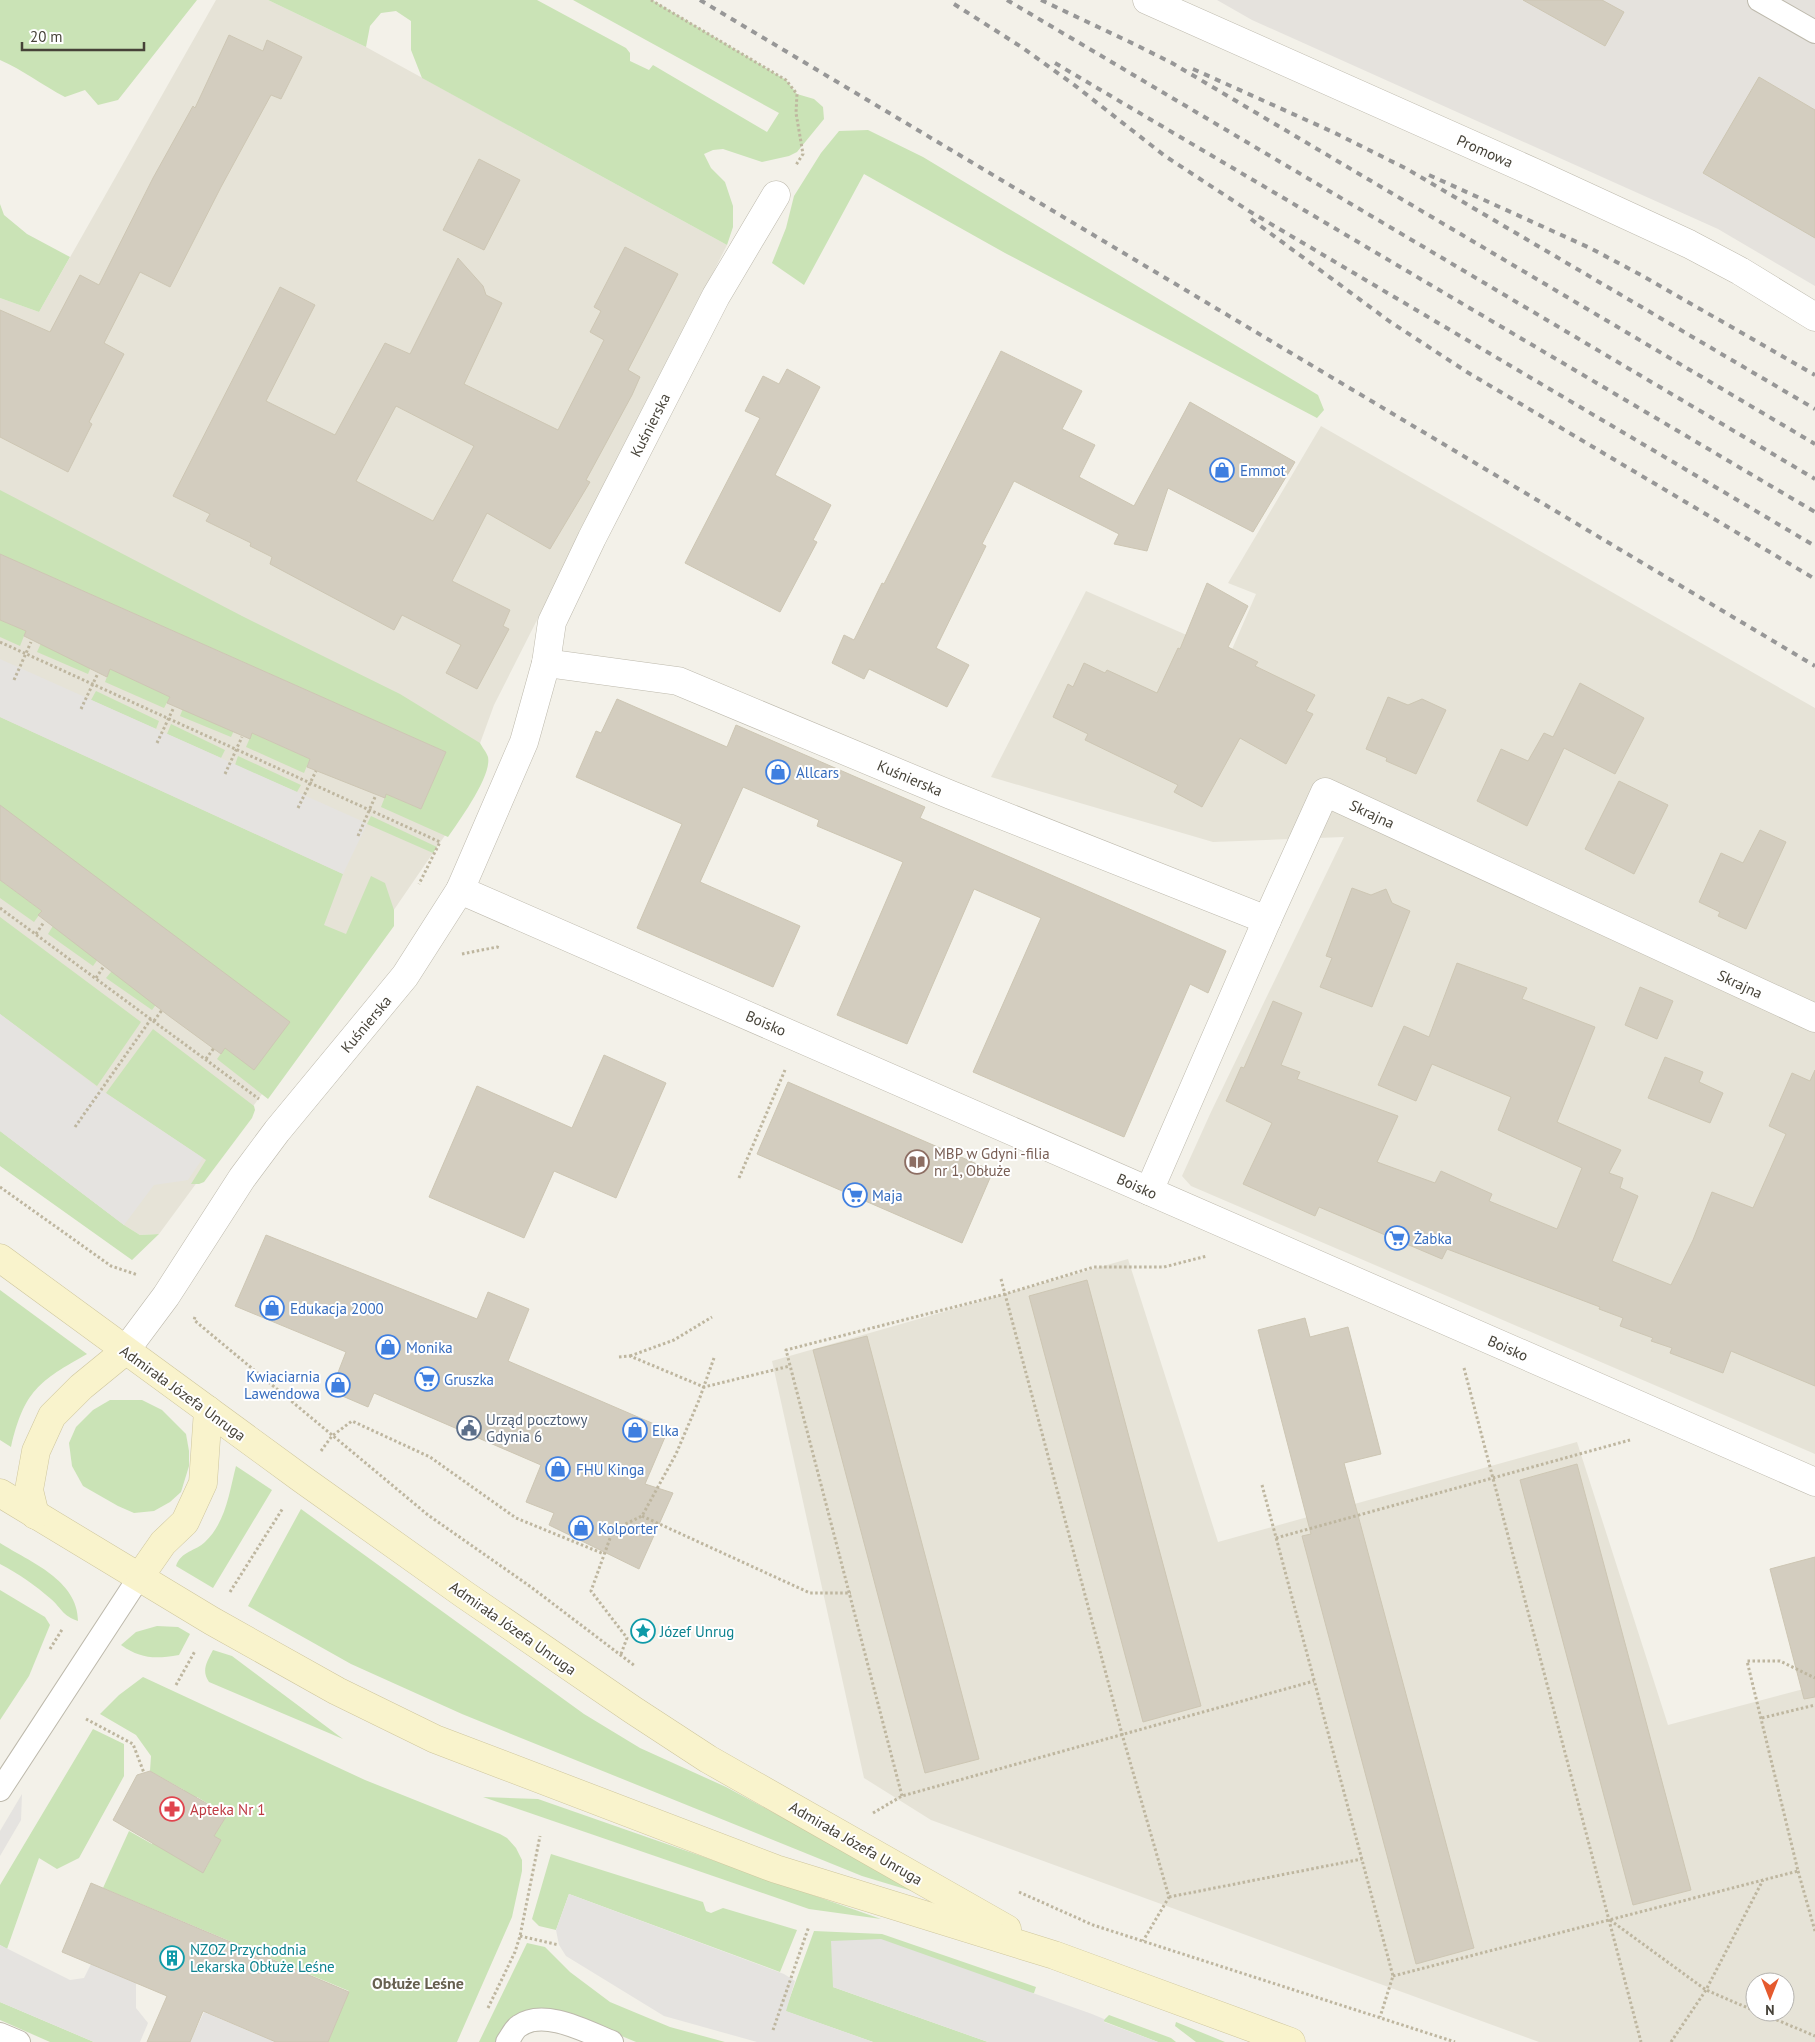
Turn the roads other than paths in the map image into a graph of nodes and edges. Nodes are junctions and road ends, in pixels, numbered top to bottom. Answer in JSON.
{"nodes":[{"id":1,"x":1147,"y":0,"type":"edge"},
{"id":2,"x":1759,"y":0,"type":"edge"},
{"id":3,"x":1815,"y":32,"type":"edge"},
{"id":4,"x":776,"y":195,"type":"road end"},
{"id":5,"x":1815,"y":317,"type":"edge"},
{"id":6,"x":546,"y":663,"type":"junction"},
{"id":7,"x":460,"y":890,"type":"junction"},
{"id":8,"x":1267,"y":920,"type":"junction"},
{"id":9,"x":1815,"y":1018,"type":"edge"},
{"id":10,"x":1150,"y":1191,"type":"junction"},
{"id":11,"x":0,"y":1258,"type":"edge"},
{"id":12,"x":126,"y":1352,"type":"junction"},
{"id":13,"x":208,"y":1410,"type":"junction"},
{"id":14,"x":1815,"y":1482,"type":"edge"},
{"id":15,"x":0,"y":1493,"type":"edge"},
{"id":16,"x":35,"y":1514,"type":"junction"},
{"id":17,"x":140,"y":1576,"type":"junction"},
{"id":18,"x":0,"y":1790,"type":"edge"},
{"id":19,"x":1054,"y":1956,"type":"junction"},
{"id":20,"x":0,"y":2034,"type":"edge"},
{"id":21,"x":19,"y":2042,"type":"edge"},
{"id":22,"x":507,"y":2042,"type":"edge"},
{"id":23,"x":612,"y":2042,"type":"edge"},
{"id":24,"x":1290,"y":2042,"type":"edge"}],
"edges":[{"from":1,"to":5,"type":"street","name":"Promowa"},
{"from":2,"to":3,"type":"lane"},
{"from":4,"to":6,"type":"street","name":"Kuśnierska"},
{"from":6,"to":7,"type":"street","name":"Kuśnierska"},
{"from":6,"to":8,"type":"street","name":"Kuśnierska"},
{"from":7,"to":10,"type":"street","name":"Boisko"},
{"from":7,"to":12,"type":"street","name":"Kuśnierska"},
{"from":8,"to":9,"type":"street","name":"Skrajna"},
{"from":8,"to":10,"type":"street","name":"Skrajna"},
{"from":10,"to":14,"type":"street","name":"Boisko"},
{"from":11,"to":12,"type":"street","name":"Admirała Józefa Unruga"},
{"from":12,"to":13,"type":"street","name":"Admirała Józefa Unruga"},
{"from":12,"to":16,"type":"street"},
{"from":13,"to":17,"type":"street"},
{"from":13,"to":19,"type":"street","name":"Admirała Józefa Unruga"},
{"from":15,"to":16,"type":"street","name":"Admirała Józefa Unruga"},
{"from":16,"to":17,"type":"street","name":"Admirała Józefa Unruga"},
{"from":17,"to":18,"type":"lane"},
{"from":17,"to":19,"type":"street","name":"Admirała Józefa Unruga"},
{"from":19,"to":24,"type":"street","name":"Admirała Józefa Unruga"},
{"from":20,"to":21,"type":"lane"},
{"from":22,"to":23,"type":"lane"}]}
